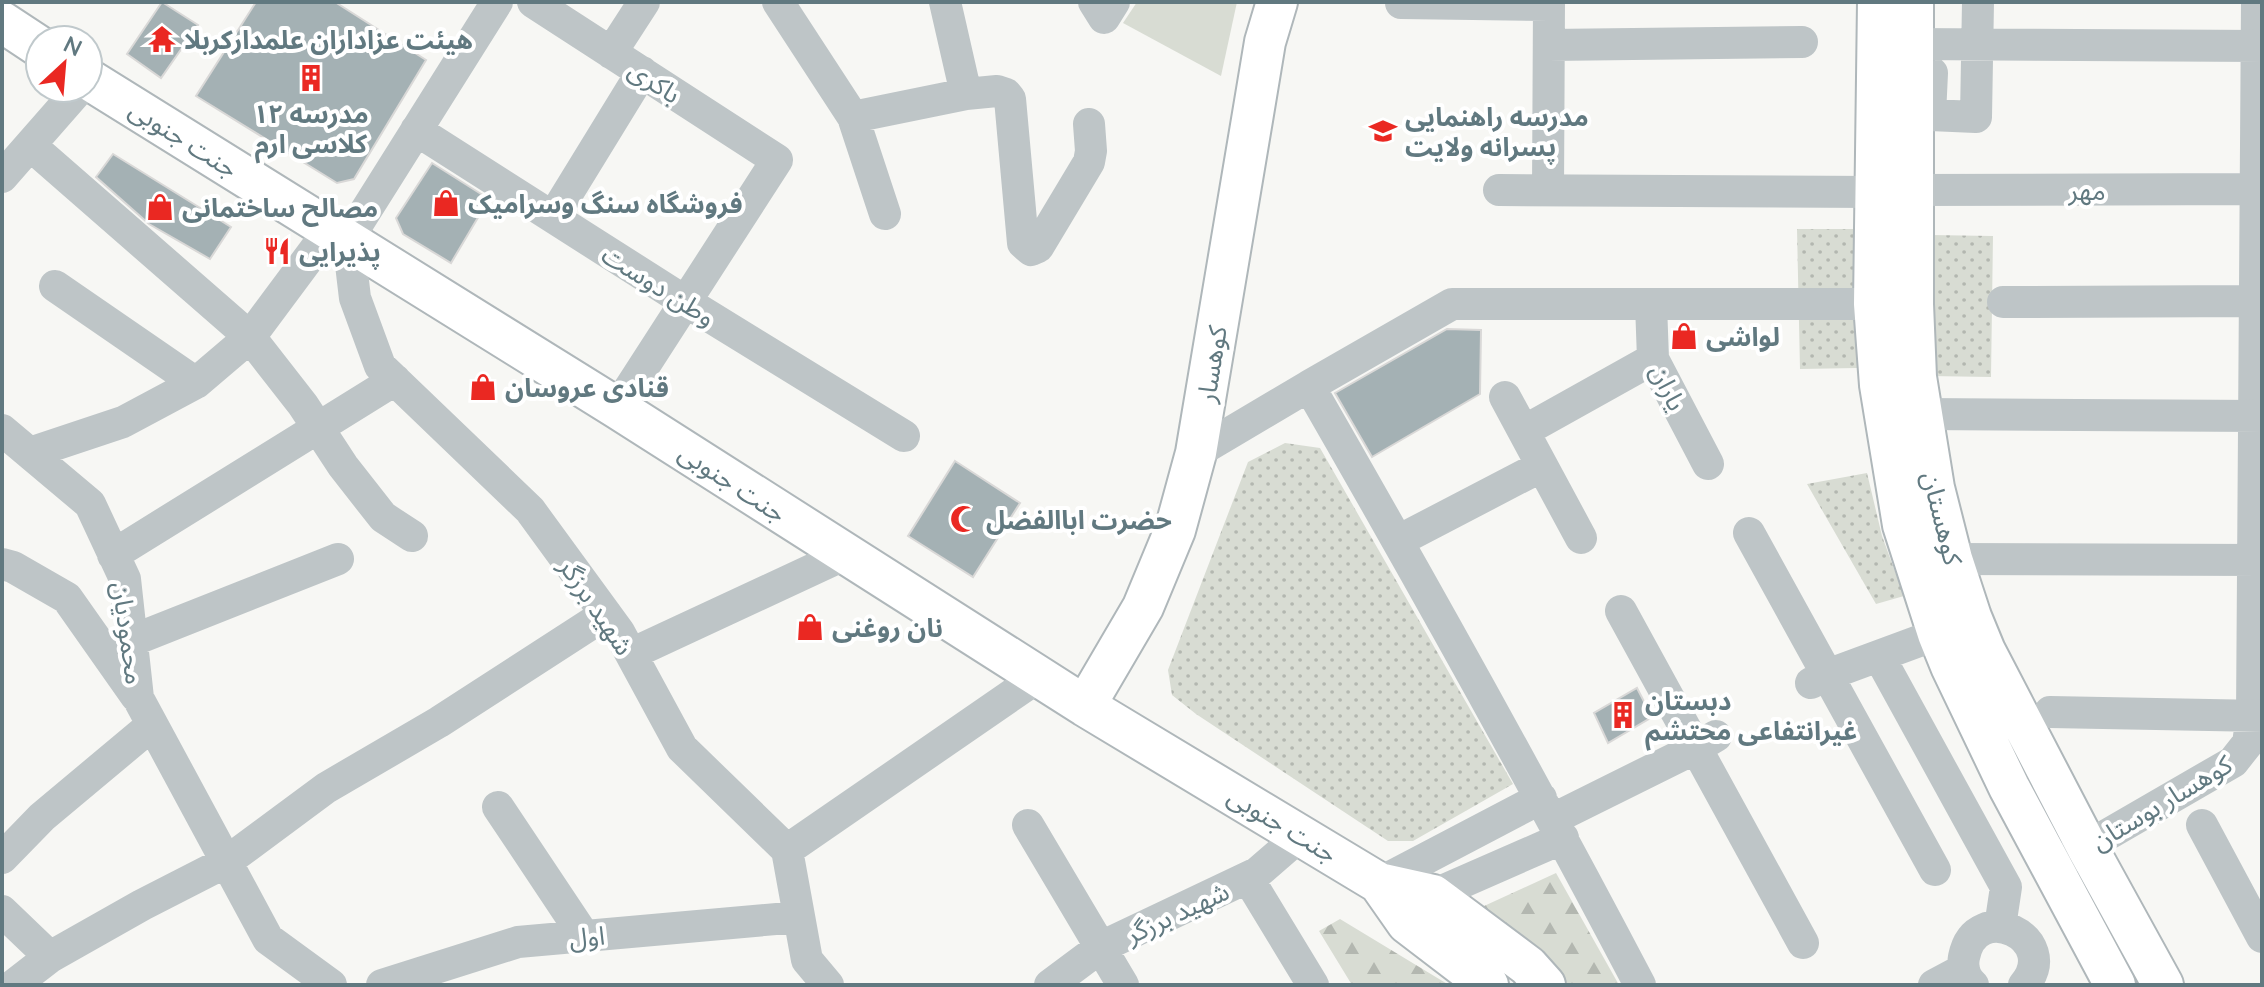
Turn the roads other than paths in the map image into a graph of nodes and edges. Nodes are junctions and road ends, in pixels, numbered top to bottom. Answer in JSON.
{"nodes":[{"id":1,"x":497,"y":2,"type":"edge"},
{"id":2,"x":533,"y":2,"type":"edge"},
{"id":3,"x":644,"y":2,"type":"edge"},
{"id":4,"x":778,"y":2,"type":"edge"},
{"id":5,"x":945,"y":2,"type":"edge"},
{"id":6,"x":1277,"y":2,"type":"edge"},
{"id":7,"x":1878,"y":2,"type":"edge"},
{"id":8,"x":1913,"y":2,"type":"edge"},
{"id":9,"x":1933,"y":2,"type":"edge"},
{"id":10,"x":1978,"y":2,"type":"edge"},
{"id":11,"x":2257,"y":2,"type":"edge"},
{"id":12,"x":1401,"y":3,"type":"edge"},
{"id":13,"x":1549,"y":4,"type":"edge"},
{"id":14,"x":2,"y":22,"type":"edge"},
{"id":15,"x":24,"y":36,"type":"edge"},
{"id":16,"x":1802,"y":42,"type":"dead end"},
{"id":17,"x":1922,"y":44,"type":"junction"},
{"id":18,"x":1977,"y":44,"type":"junction"},
{"id":19,"x":1549,"y":45,"type":"junction"},
{"id":20,"x":2259,"y":46,"type":"edge"},
{"id":21,"x":611,"y":53,"type":"junction"},
{"id":22,"x":642,"y":72,"type":"junction"},
{"id":23,"x":104,"y":89,"type":"edge"},
{"id":24,"x":966,"y":94,"type":"junction"},
{"id":25,"x":66,"y":104,"type":"edge"},
{"id":26,"x":853,"y":117,"type":"junction"},
{"id":27,"x":1089,"y":124,"type":"dead end"},
{"id":28,"x":416,"y":130,"type":"junction"},
{"id":29,"x":30,"y":145,"type":"junction"},
{"id":30,"x":2,"y":177,"type":"edge"},
{"id":31,"x":2259,"y":189,"type":"edge"},
{"id":32,"x":1499,"y":190,"type":"dead end"},
{"id":33,"x":1548,"y":190,"type":"junction"},
{"id":34,"x":1894,"y":191,"type":"junction"},
{"id":35,"x":885,"y":214,"type":"dead end"},
{"id":36,"x":553,"y":217,"type":"junction"},
{"id":37,"x":340,"y":234,"type":"junction"},
{"id":38,"x":55,"y":286,"type":"dead end"},
{"id":39,"x":2255,"y":301,"type":"junction"},
{"id":40,"x":686,"y":302,"type":"junction"},
{"id":41,"x":2003,"y":302,"type":"dead end"},
{"id":42,"x":1651,"y":304,"type":"junction"},
{"id":43,"x":1874,"y":304,"type":"junction"},
{"id":44,"x":250,"y":337,"type":"junction"},
{"id":45,"x":1653,"y":359,"type":"junction"},
{"id":46,"x":395,"y":380,"type":"junction"},
{"id":47,"x":196,"y":383,"type":"junction"},
{"id":48,"x":1309,"y":386,"type":"junction"},
{"id":49,"x":1505,"y":397,"type":"dead end"},
{"id":50,"x":617,"y":408,"type":"junction"},
{"id":51,"x":1922,"y":414,"type":"junction"},
{"id":52,"x":2258,"y":416,"type":"edge"},
{"id":53,"x":318,"y":428,"type":"junction"},
{"id":54,"x":2,"y":430,"type":"edge"},
{"id":55,"x":1524,"y":431,"type":"junction"},
{"id":56,"x":904,"y":436,"type":"dead end"},
{"id":57,"x":30,"y":453,"type":"junction"},
{"id":58,"x":1196,"y":453,"type":"junction"},
{"id":59,"x":1708,"y":464,"type":"dead end"},
{"id":60,"x":1542,"y":466,"type":"junction"},
{"id":61,"x":1749,"y":533,"type":"dead end"},
{"id":62,"x":412,"y":536,"type":"dead end"},
{"id":63,"x":1581,"y":538,"type":"dead end"},
{"id":64,"x":1398,"y":541,"type":"junction"},
{"id":65,"x":846,"y":554,"type":"junction"},
{"id":66,"x":113,"y":555,"type":"junction"},
{"id":67,"x":338,"y":559,"type":"dead end"},
{"id":68,"x":1952,"y":559,"type":"junction"},
{"id":69,"x":2258,"y":560,"type":"edge"},
{"id":70,"x":2,"y":564,"type":"edge"},
{"id":71,"x":1621,"y":611,"type":"dead end"},
{"id":72,"x":606,"y":614,"type":"junction"},
{"id":73,"x":131,"y":641,"type":"junction"},
{"id":74,"x":1958,"y":650,"type":"junction"},
{"id":75,"x":631,"y":654,"type":"junction"},
{"id":76,"x":1879,"y":656,"type":"junction"},
{"id":77,"x":1038,"y":677,"type":"junction"},
{"id":78,"x":1819,"y":679,"type":"junction"},
{"id":79,"x":1085,"y":706,"type":"junction"},
{"id":80,"x":145,"y":712,"type":"junction"},
{"id":81,"x":2050,"y":712,"type":"dead end"},
{"id":82,"x":2257,"y":716,"type":"edge"},
{"id":83,"x":1706,"y":742,"type":"junction"},
{"id":84,"x":498,"y":807,"type":"dead end"},
{"id":85,"x":1552,"y":818,"type":"junction"},
{"id":86,"x":1028,"y":825,"type":"dead end"},
{"id":87,"x":2202,"y":825,"type":"dead end"},
{"id":88,"x":1301,"y":835,"type":"junction"},
{"id":89,"x":2087,"y":847,"type":"junction"},
{"id":90,"x":787,"y":850,"type":"junction"},
{"id":91,"x":2,"y":858,"type":"edge"},
{"id":92,"x":226,"y":862,"type":"junction"},
{"id":93,"x":2051,"y":866,"type":"junction"},
{"id":94,"x":1935,"y":870,"type":"dead end"},
{"id":95,"x":1248,"y":878,"type":"junction"},
{"id":96,"x":1379,"y":883,"type":"junction"},
{"id":97,"x":1433,"y":895,"type":"junction"},
{"id":98,"x":2,"y":911,"type":"edge"},
{"id":99,"x":799,"y":917,"type":"junction"},
{"id":100,"x":2000,"y":927,"type":"junction"},
{"id":101,"x":584,"y":936,"type":"junction"},
{"id":102,"x":2262,"y":937,"type":"edge"},
{"id":103,"x":1803,"y":943,"type":"dead end"},
{"id":104,"x":1101,"y":947,"type":"junction"},
{"id":105,"x":50,"y":957,"type":"junction"},
{"id":106,"x":294,"y":975,"type":"edge"},
{"id":107,"x":2036,"y":976,"type":"edge"},
{"id":108,"x":1968,"y":977,"type":"edge"},
{"id":109,"x":14,"y":985,"type":"edge"},
{"id":110,"x":331,"y":985,"type":"edge"},
{"id":111,"x":382,"y":985,"type":"edge"},
{"id":112,"x":828,"y":985,"type":"edge"},
{"id":113,"x":1050,"y":985,"type":"edge"},
{"id":114,"x":1123,"y":985,"type":"edge"},
{"id":115,"x":1313,"y":985,"type":"edge"},
{"id":116,"x":1488,"y":985,"type":"edge"},
{"id":117,"x":1545,"y":985,"type":"edge"},
{"id":118,"x":1640,"y":985,"type":"edge"},
{"id":119,"x":1934,"y":985,"type":"edge"},
{"id":120,"x":2115,"y":985,"type":"edge"},
{"id":121,"x":2163,"y":985,"type":"edge"}],
"edges":[{"from":1,"to":28,"type":"street"},
{"from":2,"to":21,"type":"street","name":"باکری"},
{"from":3,"to":21,"type":"street"},
{"from":4,"to":26,"type":"street"},
{"from":5,"to":24,"type":"street"},
{"from":6,"to":58,"type":"main road","name":"کوهسار"},
{"from":7,"to":34,"type":"main road","name":"کوهستان"},
{"from":8,"to":17,"type":"main road","name":"کوهستان"},
{"from":9,"to":17,"type":"street"},
{"from":10,"to":18,"type":"street"},
{"from":11,"to":20,"type":"street","name":"کوهسار بوستان"},
{"from":12,"to":13,"type":"street"},
{"from":13,"to":19,"type":"street"},
{"from":14,"to":15,"type":"main road"},
{"from":16,"to":19,"type":"street"},
{"from":17,"to":18,"type":"street"},
{"from":17,"to":18,"type":"street"},
{"from":17,"to":34,"type":"main road","name":"کوهستان"},
{"from":18,"to":20,"type":"street"},
{"from":19,"to":33,"type":"street"},
{"from":20,"to":31,"type":"street","name":"کوهسار بوستان"},
{"from":21,"to":22,"type":"street","name":"باکری"},
{"from":22,"to":36,"type":"street"},
{"from":22,"to":40,"type":"street","name":"باکری"},
{"from":23,"to":37,"type":"main road","name":"جنت جنوبی"},
{"from":24,"to":26,"type":"street"},
{"from":24,"to":27,"type":"street"},
{"from":25,"to":29,"type":"street"},
{"from":26,"to":35,"type":"street"},
{"from":28,"to":36,"type":"street","name":"وطن دوست"},
{"from":28,"to":37,"type":"street"},
{"from":29,"to":30,"type":"street"},
{"from":29,"to":44,"type":"street"},
{"from":31,"to":34,"type":"street","name":"مهر"},
{"from":31,"to":39,"type":"street","name":"کوهسار بوستان"},
{"from":32,"to":33,"type":"street","name":"مهر"},
{"from":33,"to":34,"type":"street","name":"مهر"},
{"from":34,"to":43,"type":"main road","name":"کوهستان"},
{"from":34,"to":51,"type":"main road","name":"کوهستان"},
{"from":36,"to":40,"type":"street","name":"وطن دوست"},
{"from":37,"to":44,"type":"street"},
{"from":37,"to":46,"type":"street","name":"شهید برزگر"},
{"from":37,"to":50,"type":"main road","name":"جنت جنوبی"},
{"from":38,"to":47,"type":"street"},
{"from":39,"to":41,"type":"street"},
{"from":39,"to":52,"type":"street","name":"کوهسار بوستان"},
{"from":40,"to":50,"type":"street"},
{"from":40,"to":56,"type":"street","name":"وطن دوست"},
{"from":42,"to":43,"type":"street"},
{"from":42,"to":45,"type":"street","name":"یاران"},
{"from":42,"to":48,"type":"street"},
{"from":43,"to":74,"type":"main road","name":"کوهستان"},
{"from":44,"to":47,"type":"street"},
{"from":44,"to":53,"type":"street"},
{"from":45,"to":55,"type":"street"},
{"from":45,"to":59,"type":"street","name":"یاران"},
{"from":46,"to":53,"type":"street"},
{"from":46,"to":72,"type":"street","name":"شهید برزگر"},
{"from":47,"to":57,"type":"street"},
{"from":48,"to":58,"type":"street"},
{"from":48,"to":64,"type":"street"},
{"from":49,"to":55,"type":"street"},
{"from":50,"to":65,"type":"main road","name":"جنت جنوبی"},
{"from":51,"to":52,"type":"street"},
{"from":51,"to":68,"type":"main road","name":"کوهستان"},
{"from":52,"to":69,"type":"street","name":"کوهسار بوستان"},
{"from":53,"to":62,"type":"street"},
{"from":53,"to":66,"type":"street"},
{"from":54,"to":57,"type":"street","name":"محمودیان"},
{"from":55,"to":60,"type":"street"},
{"from":57,"to":66,"type":"street","name":"محمودیان"},
{"from":58,"to":79,"type":"main road","name":"کوهسار"},
{"from":60,"to":63,"type":"street"},
{"from":60,"to":64,"type":"street"},
{"from":61,"to":78,"type":"street"},
{"from":64,"to":85,"type":"street"},
{"from":65,"to":75,"type":"street"},
{"from":65,"to":77,"type":"main road","name":"جنت جنوبی"},
{"from":66,"to":73,"type":"street","name":"محمودیان"},
{"from":67,"to":73,"type":"street"},
{"from":68,"to":69,"type":"street"},
{"from":68,"to":74,"type":"main road","name":"کوهستان"},
{"from":69,"to":82,"type":"street","name":"کوهسار بوستان"},
{"from":70,"to":80,"type":"street"},
{"from":71,"to":83,"type":"street"},
{"from":72,"to":75,"type":"street","name":"شهید برزگر"},
{"from":72,"to":92,"type":"street"},
{"from":73,"to":80,"type":"street","name":"محمودیان"},
{"from":74,"to":76,"type":"street"},
{"from":74,"to":89,"type":"main road","name":"کوهستان"},
{"from":74,"to":93,"type":"main road","name":"کوهستان"},
{"from":75,"to":90,"type":"street","name":"شهید برزگر"},
{"from":76,"to":78,"type":"street"},
{"from":76,"to":100,"type":"street"},
{"from":77,"to":79,"type":"main road","name":"جنت جنوبی"},
{"from":77,"to":90,"type":"street"},
{"from":78,"to":94,"type":"street"},
{"from":79,"to":88,"type":"main road","name":"جنت جنوبی"},
{"from":80,"to":91,"type":"street"},
{"from":80,"to":92,"type":"street","name":"محمودیان"},
{"from":81,"to":82,"type":"street"},
{"from":82,"to":89,"type":"street","name":"کوهسار بوستان"},
{"from":83,"to":85,"type":"street"},
{"from":83,"to":103,"type":"street"},
{"from":84,"to":101,"type":"street"},
{"from":85,"to":96,"type":"street"},
{"from":85,"to":97,"type":"street"},
{"from":85,"to":118,"type":"street"},
{"from":86,"to":104,"type":"street"},
{"from":87,"to":102,"type":"street"},
{"from":88,"to":95,"type":"street","name":"شهید برزگر"},
{"from":88,"to":96,"type":"main road","name":"جنت جنوبی"},
{"from":89,"to":93,"type":"street","name":"کوهسار بوستان"},
{"from":89,"to":121,"type":"main road","name":"کوهستان"},
{"from":90,"to":99,"type":"street"},
{"from":92,"to":105,"type":"street"},
{"from":92,"to":106,"type":"street","name":"محمودیان"},
{"from":93,"to":120,"type":"main road","name":"کوهستان"},
{"from":95,"to":104,"type":"street","name":"شهید برزگر"},
{"from":95,"to":115,"type":"street"},
{"from":96,"to":97,"type":"main road","name":"جنت جنوبی"},
{"from":96,"to":116,"type":"main road","name":"جنت جنوبی"},
{"from":97,"to":117,"type":"main road","name":"جنت جنوبی"},
{"from":98,"to":105,"type":"street"},
{"from":99,"to":101,"type":"street","name":"اول"},
{"from":99,"to":112,"type":"street"},
{"from":100,"to":107,"type":"street"},
{"from":100,"to":108,"type":"street"},
{"from":101,"to":111,"type":"street","name":"اول"},
{"from":104,"to":113,"type":"street","name":"شهید برزگر"},
{"from":104,"to":114,"type":"street"},
{"from":105,"to":109,"type":"street"},
{"from":106,"to":110,"type":"street","name":"محمودیان"},
{"from":108,"to":119,"type":"street"}]}
